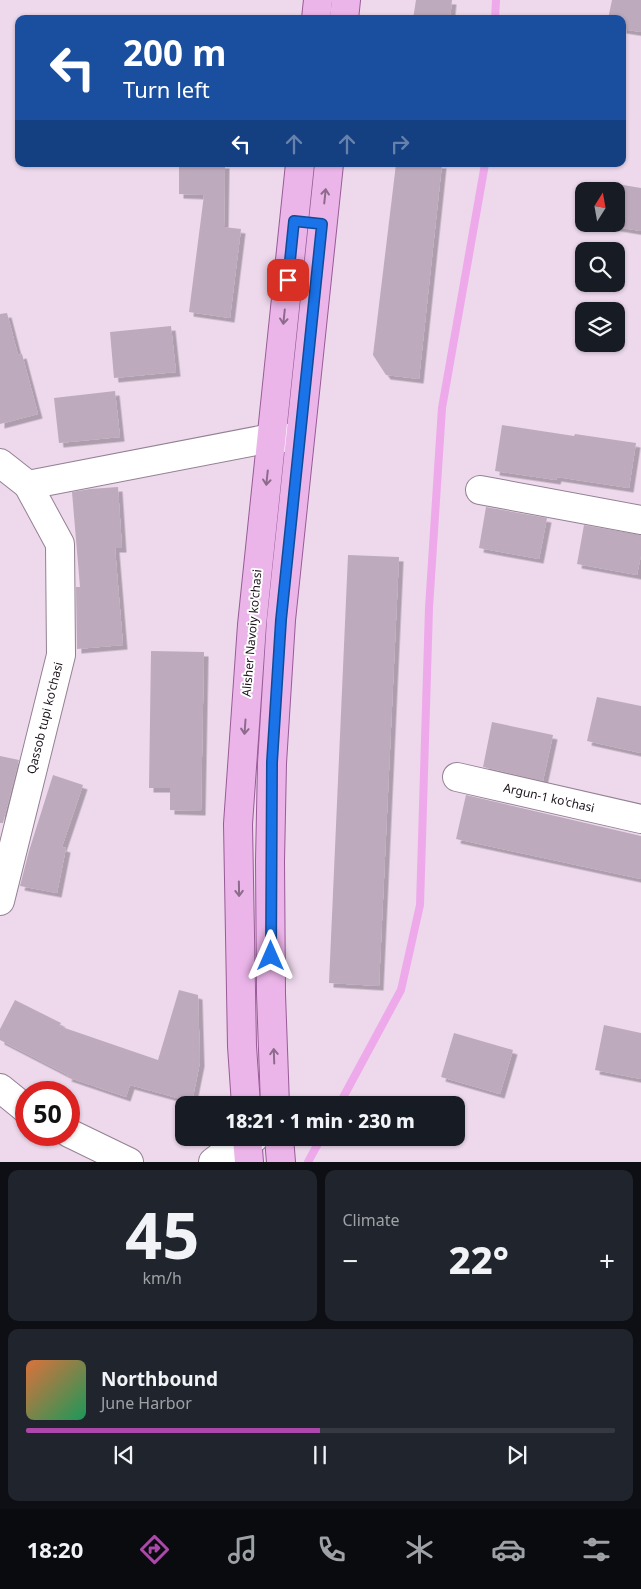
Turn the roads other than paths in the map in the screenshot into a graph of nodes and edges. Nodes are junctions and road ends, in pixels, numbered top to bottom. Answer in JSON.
{"nodes":[{"id":1,"x":318,"y":0,"type":"edge"},
{"id":2,"x":346,"y":0,"type":"edge"},
{"id":3,"x":316,"y":15,"type":"edge"},
{"id":4,"x":344,"y":15,"type":"edge"},
{"id":5,"x":300,"y":167,"type":"edge"},
{"id":6,"x":328,"y":167,"type":"edge"},
{"id":7,"x":294,"y":221,"type":"junction"},
{"id":8,"x":322,"y":224,"type":"junction"},
{"id":9,"x":271,"y":438,"type":"junction"},
{"id":10,"x":299,"y":438,"type":"junction"},
{"id":11,"x":0,"y":464,"type":"edge"},
{"id":12,"x":28,"y":485,"type":"junction"},
{"id":13,"x":480,"y":490,"type":"dead end"},
{"id":14,"x":641,"y":520,"type":"edge"},
{"id":15,"x":457,"y":777,"type":"dead end"},
{"id":16,"x":641,"y":819,"type":"edge"},
{"id":17,"x":0,"y":901,"type":"edge"},
{"id":18,"x":0,"y":1088,"type":"edge"},
{"id":19,"x":245,"y":1096,"type":"edge"},
{"id":20,"x":275,"y":1096,"type":"edge"},
{"id":21,"x":15,"y":1100,"type":"edge"},
{"id":22,"x":0,"y":1113,"type":"edge"},
{"id":23,"x":15,"y":1115,"type":"edge"},
{"id":24,"x":80,"y":1138,"type":"edge"},
{"id":25,"x":246,"y":1146,"type":"edge"},
{"id":26,"x":280,"y":1146,"type":"edge"},
{"id":27,"x":129,"y":1162,"type":"edge"},
{"id":28,"x":213,"y":1162,"type":"edge"},
{"id":29,"x":281,"y":1162,"type":"edge"}],
"edges":[{"from":1,"to":3,"type":"main road"},
{"from":2,"to":4,"type":"main road"},
{"from":5,"to":7,"type":"main road","name":"Alisher Navoiy ko'chasi"},
{"from":8,"to":6,"type":"main road","one_way":true},
{"from":7,"to":8,"type":"main road"},
{"from":7,"to":9,"type":"main road","name":"Alisher Navoiy ko'chasi","one_way":true},
{"from":8,"to":10,"type":"main road"},
{"from":9,"to":10,"type":"street"},
{"from":9,"to":12,"type":"street"},
{"from":9,"to":19,"type":"main road","name":"Alisher Navoiy ko'chasi","one_way":true},
{"from":20,"to":10,"type":"main road","one_way":true},
{"from":11,"to":12,"type":"street","name":"Qassob tupi ko'chasi"},
{"from":12,"to":17,"type":"street","name":"Qassob tupi ko'chasi"},
{"from":13,"to":14,"type":"street"},
{"from":15,"to":16,"type":"street","name":"Argun-1 ko'chasi"},
{"from":18,"to":21,"type":"street"},
{"from":22,"to":23,"type":"street"},
{"from":24,"to":27,"type":"street"},
{"from":25,"to":28,"type":"street"},
{"from":26,"to":29,"type":"main road"}]}
